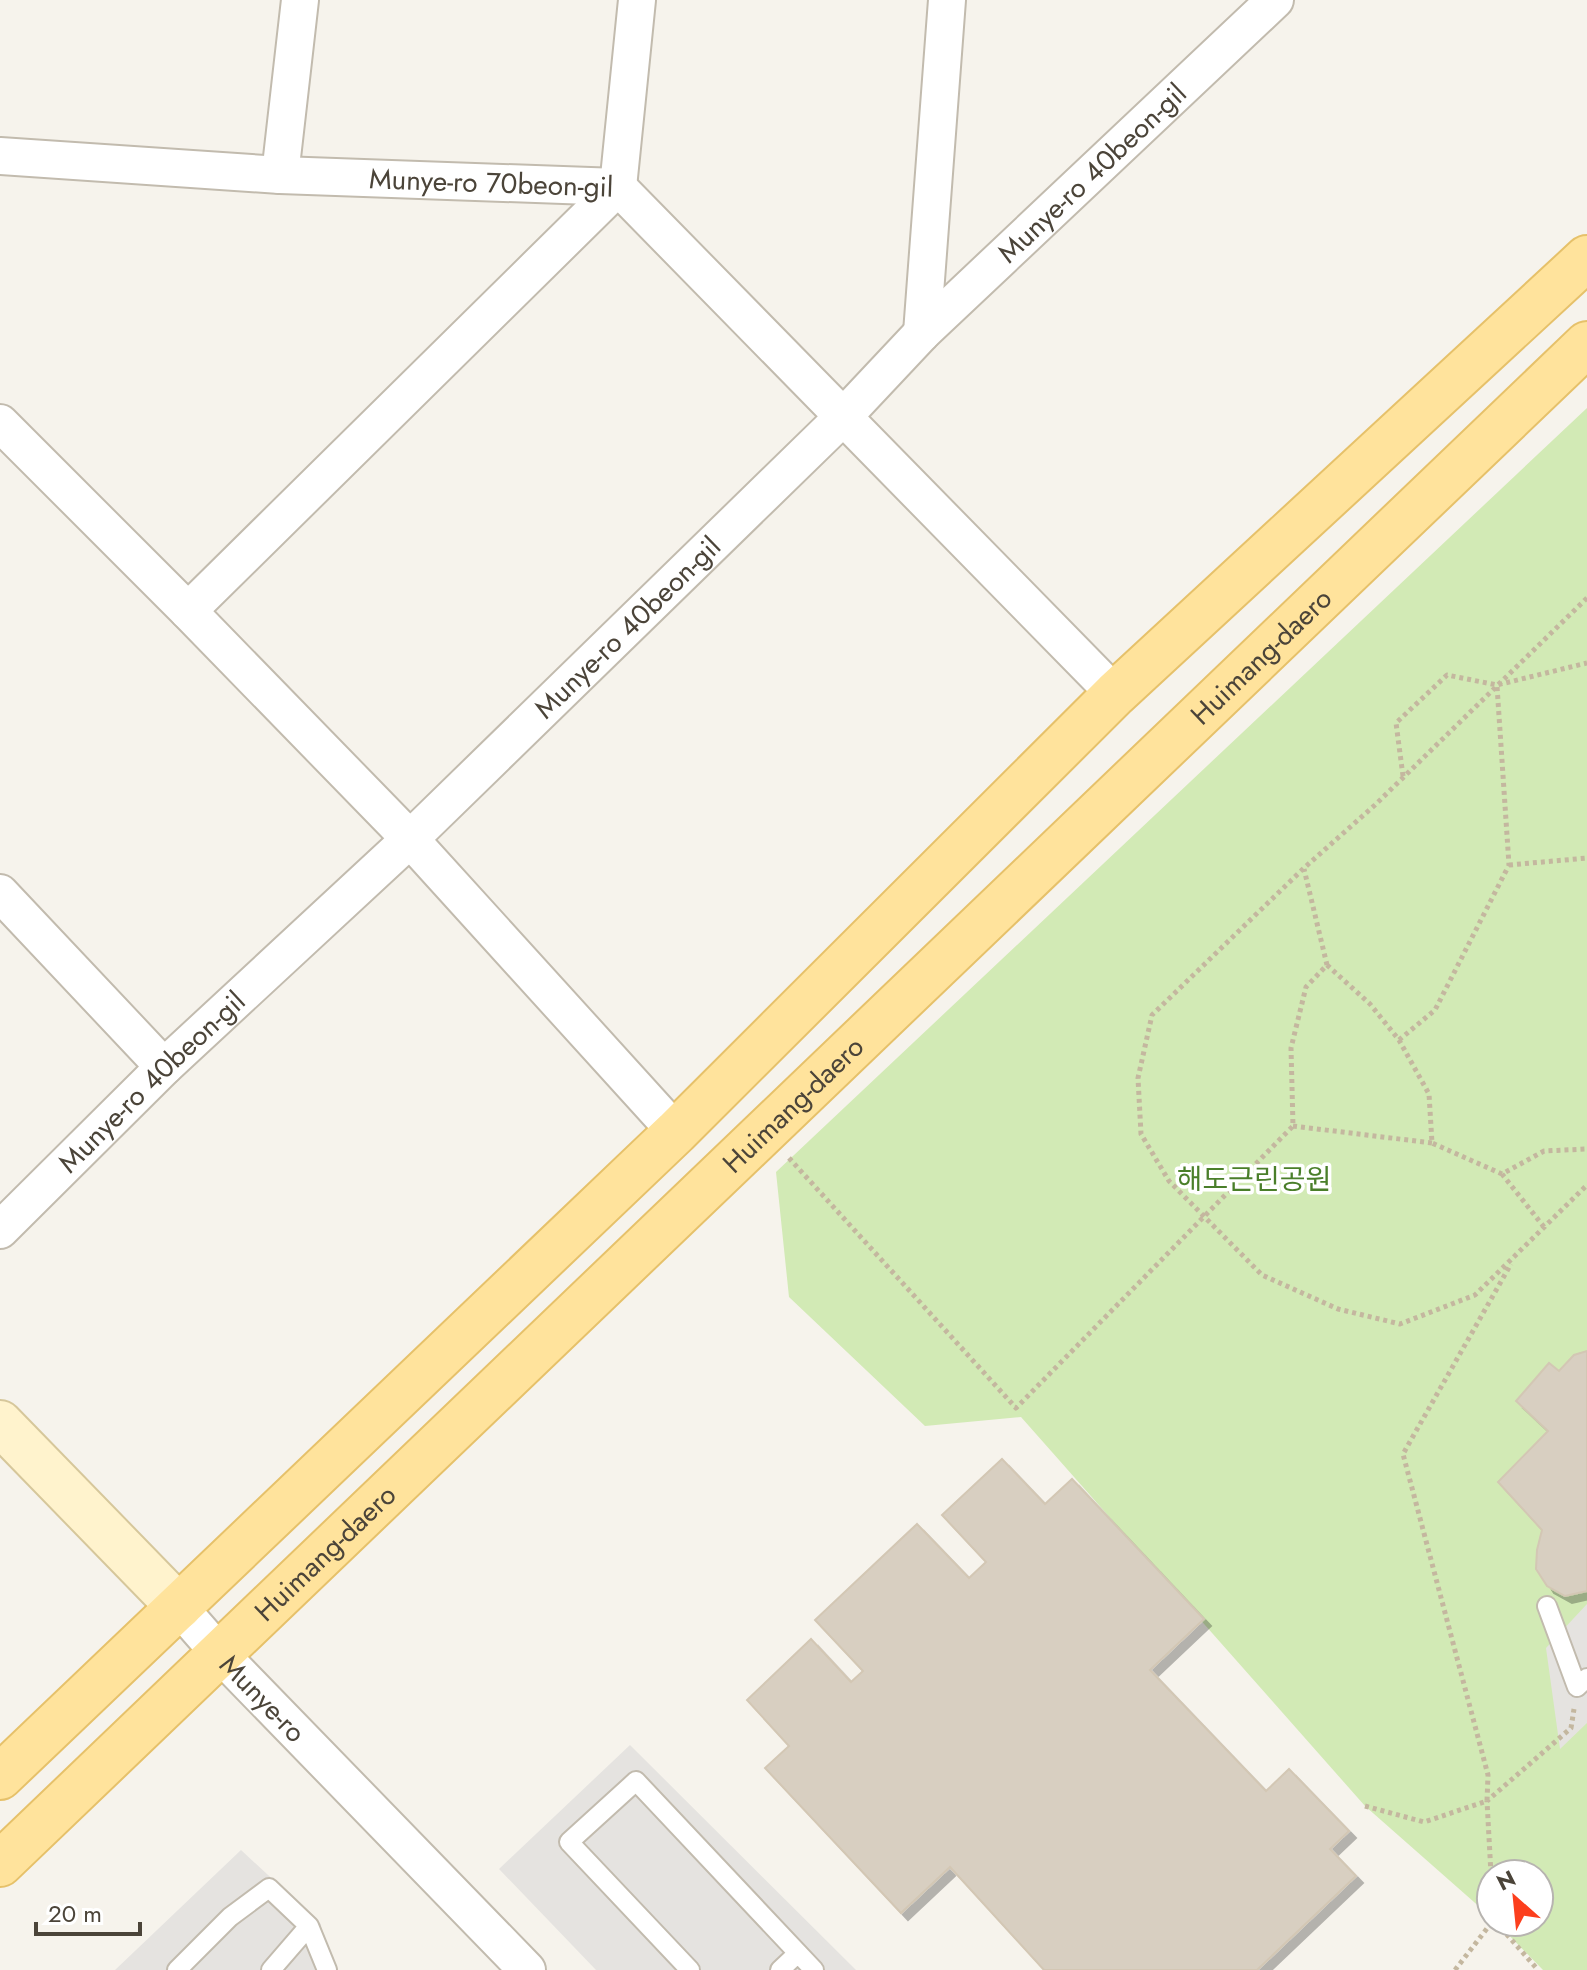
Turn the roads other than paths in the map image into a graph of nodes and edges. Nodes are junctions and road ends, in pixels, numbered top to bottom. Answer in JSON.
{"nodes":[{"id":1,"x":300,"y":0,"type":"edge"},
{"id":2,"x":637,"y":0,"type":"edge"},
{"id":3,"x":947,"y":0,"type":"edge"},
{"id":4,"x":1275,"y":0,"type":"edge"},
{"id":5,"x":0,"y":156,"type":"edge"},
{"id":6,"x":280,"y":175,"type":"junction"},
{"id":7,"x":618,"y":187,"type":"junction"},
{"id":8,"x":1587,"y":258,"type":"edge"},
{"id":9,"x":922,"y":333,"type":"junction"},
{"id":10,"x":1587,"y":344,"type":"edge"},
{"id":11,"x":844,"y":416,"type":"junction"},
{"id":12,"x":0,"y":423,"type":"edge"},
{"id":13,"x":188,"y":611,"type":"junction"},
{"id":14,"x":1115,"y":694,"type":"junction"},
{"id":15,"x":410,"y":839,"type":"junction"},
{"id":16,"x":0,"y":893,"type":"edge"},
{"id":17,"x":164,"y":1067,"type":"junction"},
{"id":18,"x":676,"y":1132,"type":"junction"},
{"id":19,"x":0,"y":1230,"type":"edge"},
{"id":20,"x":0,"y":1423,"type":"edge"},
{"id":21,"x":1547,"y":1606,"type":"dead end"},
{"id":22,"x":179,"y":1607,"type":"junction"},
{"id":23,"x":220,"y":1654,"type":"junction"},
{"id":24,"x":1582,"y":1682,"type":"edge"},
{"id":25,"x":0,"y":1777,"type":"edge"},
{"id":26,"x":0,"y":1864,"type":"edge"},
{"id":27,"x":309,"y":1926,"type":"junction"},
{"id":28,"x":797,"y":1954,"type":"junction"},
{"id":29,"x":177,"y":1970,"type":"edge"},
{"id":30,"x":271,"y":1970,"type":"edge"},
{"id":31,"x":327,"y":1970,"type":"edge"},
{"id":32,"x":527,"y":1970,"type":"edge"},
{"id":33,"x":690,"y":1970,"type":"edge"},
{"id":34,"x":780,"y":1970,"type":"edge"},
{"id":35,"x":814,"y":1970,"type":"edge"}],
"edges":[{"from":1,"to":6,"type":"street"},
{"from":2,"to":7,"type":"street"},
{"from":3,"to":9,"type":"street"},
{"from":4,"to":9,"type":"street","name":"Munye-ro 40beon-gil"},
{"from":5,"to":6,"type":"street","name":"Munye-ro 70beon-gil"},
{"from":6,"to":7,"type":"street","name":"Munye-ro 70beon-gil"},
{"from":7,"to":11,"type":"street"},
{"from":7,"to":13,"type":"street","name":"Munye-ro 70beon-gil"},
{"from":8,"to":14,"type":"main road"},
{"from":9,"to":11,"type":"street","name":"Munye-ro 40beon-gil"},
{"from":10,"to":23,"type":"main road","name":"Huimang-daero"},
{"from":11,"to":14,"type":"street"},
{"from":11,"to":15,"type":"street","name":"Munye-ro 40beon-gil"},
{"from":12,"to":13,"type":"street"},
{"from":13,"to":15,"type":"street"},
{"from":14,"to":18,"type":"main road"},
{"from":15,"to":17,"type":"street","name":"Munye-ro 40beon-gil"},
{"from":15,"to":18,"type":"street"},
{"from":16,"to":17,"type":"street"},
{"from":17,"to":19,"type":"street","name":"Munye-ro 40beon-gil"},
{"from":18,"to":22,"type":"main road"},
{"from":20,"to":22,"type":"main road","name":"Munye-ro"},
{"from":21,"to":24,"type":"lane"},
{"from":22,"to":23,"type":"street","name":"Munye-ro"},
{"from":22,"to":25,"type":"main road"},
{"from":23,"to":26,"type":"main road","name":"Huimang-daero"},
{"from":23,"to":32,"type":"street","name":"Munye-ro"},
{"from":27,"to":29,"type":"lane"},
{"from":27,"to":30,"type":"lane"},
{"from":27,"to":31,"type":"lane"},
{"from":28,"to":33,"type":"lane"},
{"from":28,"to":34,"type":"lane"},
{"from":28,"to":35,"type":"lane"}]}
